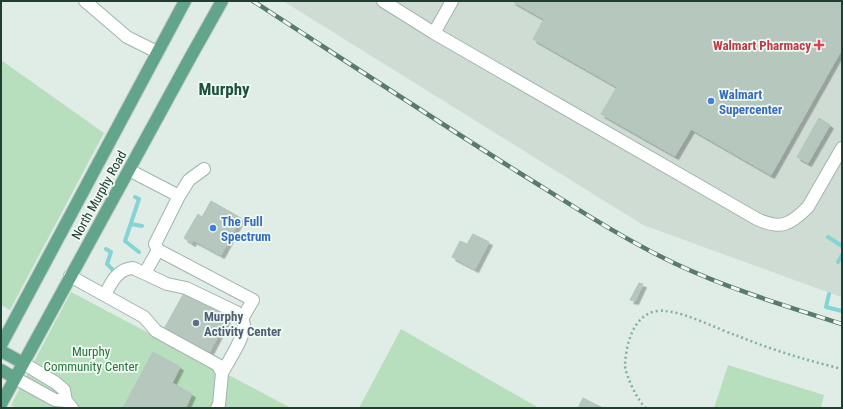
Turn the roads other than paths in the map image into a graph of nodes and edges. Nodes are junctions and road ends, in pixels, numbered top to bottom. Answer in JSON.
{"nodes":[{"id":1,"x":85,"y":1,"type":"edge"},
{"id":2,"x":185,"y":1,"type":"edge"},
{"id":3,"x":222,"y":1,"type":"edge"},
{"id":4,"x":383,"y":1,"type":"edge"},
{"id":5,"x":452,"y":1,"type":"edge"},
{"id":6,"x":434,"y":33,"type":"junction"},
{"id":7,"x":157,"y":52,"type":"junction"},
{"id":8,"x":842,"y":148,"type":"edge"},
{"id":9,"x":204,"y":169,"type":"dead end"},
{"id":10,"x":129,"y":170,"type":"junction"},
{"id":11,"x":179,"y":196,"type":"junction"},
{"id":12,"x":158,"y":250,"type":"junction"},
{"id":13,"x":145,"y":273,"type":"junction"},
{"id":14,"x":70,"y":276,"type":"junction"},
{"id":15,"x":105,"y":295,"type":"junction"},
{"id":16,"x":242,"y":319,"type":"junction"},
{"id":17,"x":1,"y":345,"type":"edge"},
{"id":18,"x":1,"y":351,"type":"edge"},
{"id":19,"x":23,"y":363,"type":"junction"},
{"id":20,"x":1,"y":370,"type":"edge"},
{"id":21,"x":222,"y":373,"type":"junction"},
{"id":22,"x":15,"y":378,"type":"junction"},
{"id":23,"x":1,"y":404,"type":"edge"},
{"id":24,"x":69,"y":405,"type":"edge"},
{"id":25,"x":217,"y":408,"type":"edge"}],
"edges":[{"from":1,"to":7,"type":"lane"},
{"from":2,"to":7,"type":"main road","name":"North Murphy Road"},
{"from":3,"to":10,"type":"main road","name":"North Murphy Road"},
{"from":4,"to":6,"type":"lane"},
{"from":5,"to":6,"type":"lane"},
{"from":6,"to":8,"type":"lane"},
{"from":7,"to":17,"type":"main road","name":"North Murphy Road"},
{"from":9,"to":11,"type":"lane"},
{"from":10,"to":11,"type":"lane"},
{"from":10,"to":14,"type":"main road","name":"North Murphy Road"},
{"from":11,"to":12,"type":"lane"},
{"from":12,"to":13,"type":"lane"},
{"from":12,"to":16,"type":"lane"},
{"from":13,"to":15,"type":"lane"},
{"from":13,"to":16,"type":"lane"},
{"from":14,"to":15,"type":"lane"},
{"from":14,"to":19,"type":"main road","name":"North Murphy Road"},
{"from":15,"to":21,"type":"lane"},
{"from":16,"to":21,"type":"lane"},
{"from":18,"to":19,"type":"main road"},
{"from":19,"to":22,"type":"main road","name":"North Murphy Road"},
{"from":19,"to":24,"type":"lane"},
{"from":20,"to":22,"type":"main road"},
{"from":21,"to":25,"type":"lane"},
{"from":22,"to":23,"type":"main road","name":"North Murphy Road"},
{"from":22,"to":24,"type":"lane"}]}
